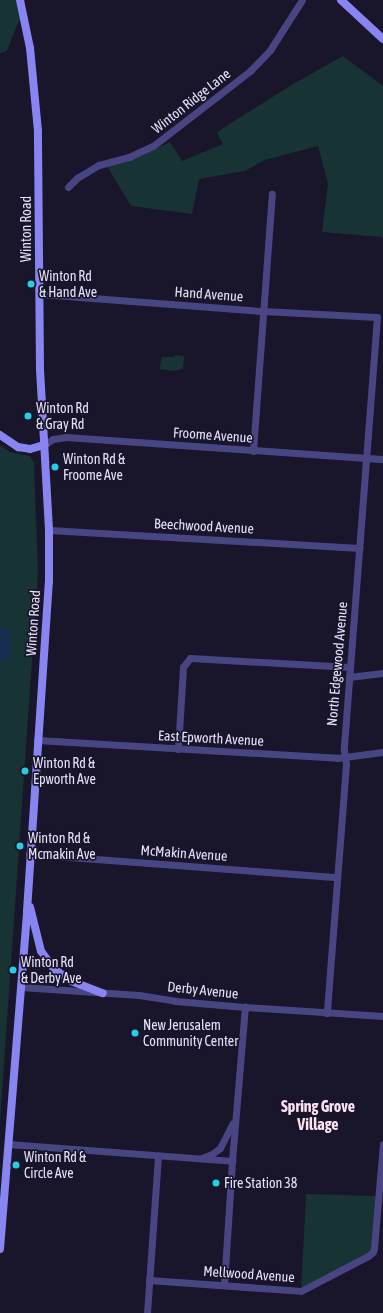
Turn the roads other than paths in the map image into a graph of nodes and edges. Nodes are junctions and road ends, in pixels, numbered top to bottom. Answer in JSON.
{"nodes":[{"id":1,"x":20,"y":0,"type":"edge"},
{"id":2,"x":302,"y":0,"type":"edge"},
{"id":3,"x":341,"y":0,"type":"edge"},
{"id":4,"x":383,"y":39,"type":"edge"},
{"id":5,"x":68,"y":188,"type":"dead end"},
{"id":6,"x":272,"y":194,"type":"dead end"},
{"id":7,"x":40,"y":294,"type":"junction"},
{"id":8,"x":263,"y":311,"type":"junction"},
{"id":9,"x":376,"y":317,"type":"joint"},
{"id":10,"x":0,"y":435,"type":"edge"},
{"id":11,"x":44,"y":445,"type":"junction"},
{"id":12,"x":253,"y":451,"type":"junction"},
{"id":13,"x":366,"y":458,"type":"junction"},
{"id":14,"x":383,"y":459,"type":"edge"},
{"id":15,"x":49,"y":530,"type":"junction"},
{"id":16,"x":359,"y":548,"type":"junction"},
{"id":17,"x":350,"y":667,"type":"junction"},
{"id":18,"x":383,"y":674,"type":"edge"},
{"id":19,"x":349,"y":677,"type":"junction"},
{"id":20,"x":37,"y":740,"type":"junction"},
{"id":21,"x":178,"y":749,"type":"junction"},
{"id":22,"x":383,"y":752,"type":"edge"},
{"id":23,"x":344,"y":757,"type":"junction"},
{"id":24,"x":29,"y":854,"type":"junction"},
{"id":25,"x":337,"y":877,"type":"junction"},
{"id":26,"x":27,"y":896,"type":"junction"},
{"id":27,"x":21,"y":987,"type":"junction"},
{"id":28,"x":103,"y":993,"type":"junction"},
{"id":29,"x":245,"y":1007,"type":"junction"},
{"id":30,"x":327,"y":1013,"type":"junction"},
{"id":31,"x":383,"y":1016,"type":"edge"},
{"id":32,"x":236,"y":1117,"type":"junction"},
{"id":33,"x":8,"y":1144,"type":"junction"},
{"id":34,"x":383,"y":1144,"type":"edge"},
{"id":35,"x":158,"y":1155,"type":"junction"},
{"id":36,"x":192,"y":1159,"type":"junction"},
{"id":37,"x":232,"y":1161,"type":"junction"},
{"id":38,"x":0,"y":1249,"type":"edge"},
{"id":39,"x":149,"y":1280,"type":"junction"},
{"id":40,"x":224,"y":1285,"type":"junction"},
{"id":41,"x":146,"y":1313,"type":"edge"}],
"edges":[{"from":1,"to":7,"type":"main road","name":"Winton Road"},
{"from":2,"to":5,"type":"street","name":"Winton Ridge Lane"},
{"from":3,"to":4,"type":"main road"},
{"from":6,"to":8,"type":"street"},
{"from":7,"to":8,"type":"street","name":"Hand Avenue"},
{"from":7,"to":11,"type":"main road","name":"Winton Road"},
{"from":8,"to":9,"type":"street","name":"Hand Avenue"},
{"from":8,"to":12,"type":"street"},
{"from":9,"to":13,"type":"street","name":"North Edgewood Avenue"},
{"from":10,"to":11,"type":"main road"},
{"from":11,"to":12,"type":"street","name":"Froome Avenue"},
{"from":11,"to":15,"type":"main road","name":"Winton Road"},
{"from":12,"to":13,"type":"street","name":"Froome Avenue"},
{"from":13,"to":14,"type":"street","name":"Froome Avenue"},
{"from":13,"to":16,"type":"street","name":"North Edgewood Avenue"},
{"from":15,"to":16,"type":"street","name":"Beechwood Avenue"},
{"from":15,"to":20,"type":"main road","name":"Winton Road"},
{"from":16,"to":17,"type":"street","name":"North Edgewood Avenue"},
{"from":17,"to":19,"type":"street","name":"North Edgewood Avenue"},
{"from":17,"to":21,"type":"street"},
{"from":18,"to":19,"type":"street"},
{"from":19,"to":23,"type":"street","name":"North Edgewood Avenue"},
{"from":20,"to":21,"type":"street","name":"East Epworth Avenue"},
{"from":20,"to":24,"type":"main road","name":"Winton Road"},
{"from":21,"to":23,"type":"street","name":"East Epworth Avenue"},
{"from":22,"to":23,"type":"street","name":"East Epworth Avenue"},
{"from":23,"to":25,"type":"street","name":"North Edgewood Avenue"},
{"from":24,"to":25,"type":"street","name":"McMakin Avenue"},
{"from":24,"to":26,"type":"main road","name":"Winton Road"},
{"from":25,"to":30,"type":"street","name":"North Edgewood Avenue"},
{"from":26,"to":27,"type":"main road","name":"Winton Road"},
{"from":26,"to":28,"type":"main road"},
{"from":27,"to":28,"type":"street","name":"Derby Avenue"},
{"from":27,"to":33,"type":"main road","name":"Winton Road"},
{"from":28,"to":29,"type":"street","name":"Derby Avenue"},
{"from":29,"to":30,"type":"street","name":"Derby Avenue"},
{"from":29,"to":32,"type":"street"},
{"from":30,"to":31,"type":"street","name":"Derby Avenue"},
{"from":32,"to":36,"type":"street"},
{"from":32,"to":37,"type":"street"},
{"from":33,"to":35,"type":"street"},
{"from":33,"to":38,"type":"main road","name":"Winton Road"},
{"from":34,"to":40,"type":"street","name":"Mellwood Avenue"},
{"from":35,"to":36,"type":"street"},
{"from":35,"to":39,"type":"street"},
{"from":36,"to":37,"type":"street"},
{"from":37,"to":40,"type":"street"},
{"from":39,"to":40,"type":"street","name":"Mellwood Avenue"},
{"from":39,"to":41,"type":"street"}]}
